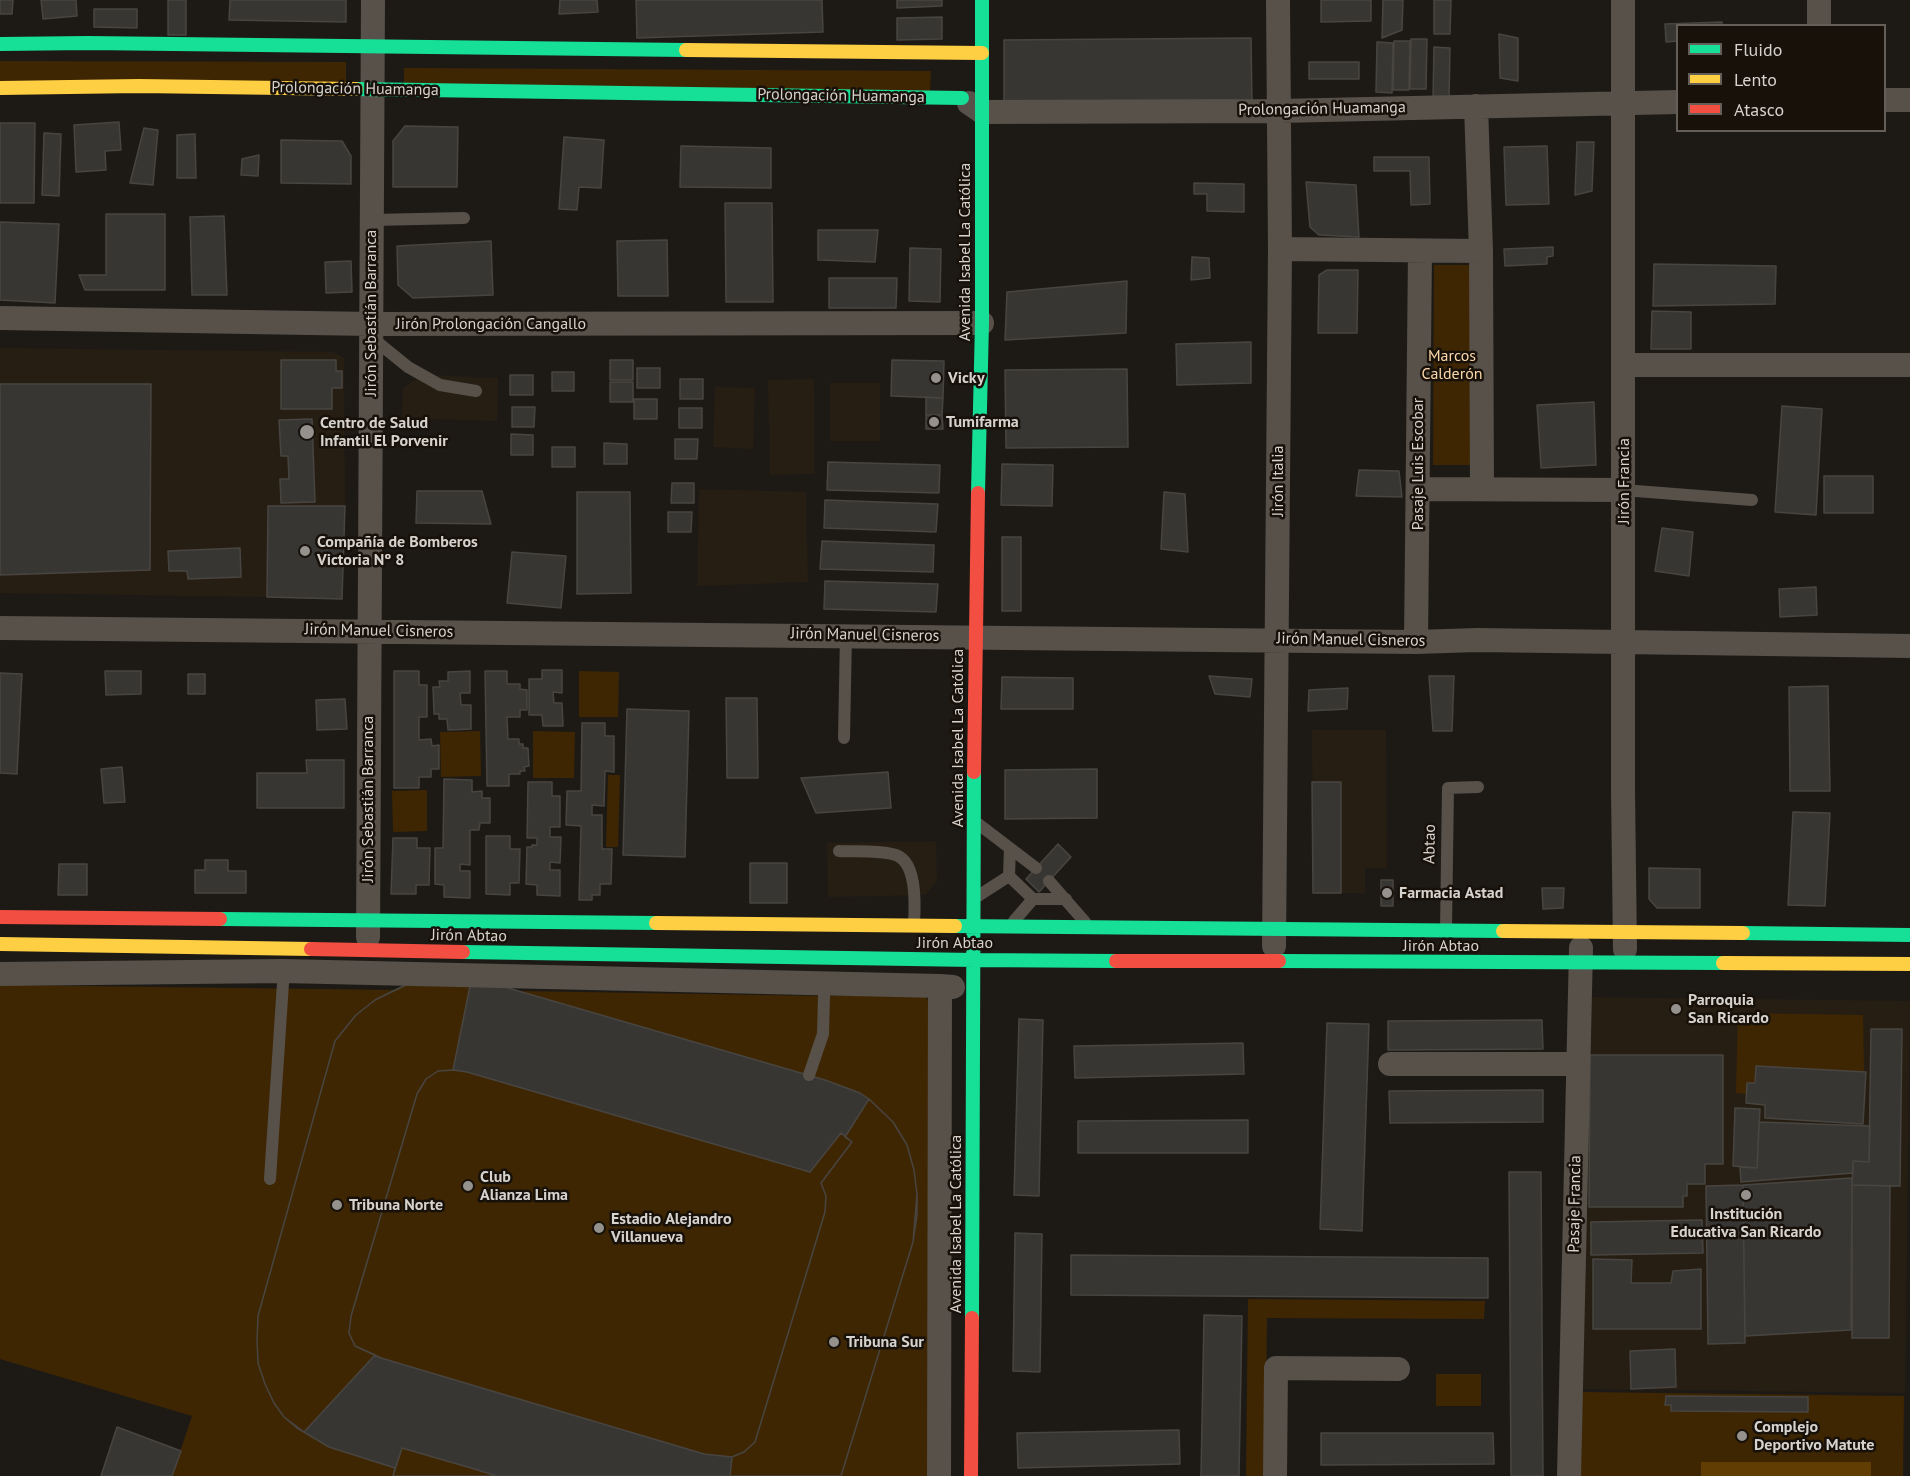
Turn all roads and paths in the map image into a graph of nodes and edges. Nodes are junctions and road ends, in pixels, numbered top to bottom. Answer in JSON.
{"nodes":[{"id":1,"x":373,"y":0,"type":"edge"},
{"id":2,"x":982,"y":0,"type":"edge"},
{"id":3,"x":1278,"y":0,"type":"edge"},
{"id":4,"x":1623,"y":0,"type":"edge"},
{"id":5,"x":1819,"y":0,"type":"edge"},
{"id":6,"x":1819,"y":24,"type":"edge"},
{"id":7,"x":0,"y":44,"type":"edge"},
{"id":8,"x":373,"y":46,"type":"junction"},
{"id":9,"x":982,"y":53,"type":"junction"},
{"id":10,"x":0,"y":88,"type":"edge"},
{"id":11,"x":373,"y":89,"type":"junction"},
{"id":12,"x":1886,"y":100,"type":"edge"},
{"id":13,"x":1910,"y":100,"type":"edge"},
{"id":14,"x":1676,"y":102,"type":"edge"},
{"id":15,"x":1623,"y":103,"type":"junction"},
{"id":16,"x":967,"y":104,"type":"junction"},
{"id":17,"x":1476,"y":106,"type":"junction"},
{"id":18,"x":1280,"y":111,"type":"junction"},
{"id":19,"x":464,"y":218,"type":"dead end"},
{"id":20,"x":372,"y":220,"type":"junction"},
{"id":21,"x":1280,"y":249,"type":"junction"},
{"id":22,"x":1420,"y":250,"type":"junction"},
{"id":23,"x":1481,"y":251,"type":"junction"},
{"id":24,"x":0,"y":318,"type":"edge"},
{"id":25,"x":966,"y":323,"type":"junction"},
{"id":26,"x":371,"y":331,"type":"junction"},
{"id":27,"x":1624,"y":365,"type":"junction"},
{"id":28,"x":1910,"y":365,"type":"edge"},
{"id":29,"x":476,"y":391,"type":"dead end"},
{"id":30,"x":1418,"y":489,"type":"junction"},
{"id":31,"x":1482,"y":489,"type":"junction"},
{"id":32,"x":1623,"y":490,"type":"junction"},
{"id":33,"x":1752,"y":500,"type":"dead end"},
{"id":34,"x":0,"y":628,"type":"edge"},
{"id":35,"x":369,"y":631,"type":"junction"},
{"id":36,"x":846,"y":635,"type":"junction"},
{"id":37,"x":961,"y":636,"type":"junction"},
{"id":38,"x":1276,"y":640,"type":"junction"},
{"id":39,"x":1416,"y":642,"type":"junction"},
{"id":40,"x":1624,"y":643,"type":"junction"},
{"id":41,"x":1910,"y":646,"type":"edge"},
{"id":42,"x":844,"y":738,"type":"dead end"},
{"id":43,"x":1478,"y":787,"type":"dead end"},
{"id":44,"x":974,"y":821,"type":"junction"},
{"id":45,"x":1010,"y":848,"type":"junction"},
{"id":46,"x":839,"y":851,"type":"dead end"},
{"id":47,"x":1036,"y":868,"type":"dead end"},
{"id":48,"x":1009,"y":876,"type":"junction"},
{"id":49,"x":1049,"y":881,"type":"dead end"},
{"id":50,"x":974,"y":899,"type":"junction"},
{"id":51,"x":1033,"y":899,"type":"junction"},
{"id":52,"x":1066,"y":900,"type":"junction"},
{"id":53,"x":954,"y":909,"type":"dead end"},
{"id":54,"x":0,"y":917,"type":"edge"},
{"id":55,"x":368,"y":920,"type":"junction"},
{"id":56,"x":914,"y":926,"type":"junction"},
{"id":57,"x":975,"y":926,"type":"junction"},
{"id":58,"x":1010,"y":926,"type":"junction"},
{"id":59,"x":1090,"y":927,"type":"junction"},
{"id":60,"x":1274,"y":929,"type":"junction"},
{"id":61,"x":1446,"y":930,"type":"junction"},
{"id":62,"x":1582,"y":932,"type":"junction"},
{"id":63,"x":1625,"y":932,"type":"junction"},
{"id":64,"x":1910,"y":935,"type":"edge"},
{"id":65,"x":954,"y":943,"type":"junction"},
{"id":66,"x":0,"y":944,"type":"edge"},
{"id":67,"x":368,"y":951,"type":"junction"},
{"id":68,"x":826,"y":958,"type":"junction"},
{"id":69,"x":285,"y":960,"type":"junction"},
{"id":70,"x":974,"y":960,"type":"junction"},
{"id":71,"x":1274,"y":962,"type":"junction"},
{"id":72,"x":1580,"y":963,"type":"junction"},
{"id":73,"x":1626,"y":963,"type":"junction"},
{"id":74,"x":1910,"y":964,"type":"edge"},
{"id":75,"x":0,"y":974,"type":"edge"},
{"id":76,"x":826,"y":983,"type":"junction"},
{"id":77,"x":947,"y":986,"type":"junction"},
{"id":78,"x":1390,"y":1064,"type":"dead end"},
{"id":79,"x":1578,"y":1064,"type":"junction"},
{"id":80,"x":808,"y":1075,"type":"dead end"},
{"id":81,"x":270,"y":1179,"type":"dead end"},
{"id":82,"x":1398,"y":1369,"type":"dead end"},
{"id":83,"x":939,"y":1476,"type":"edge"},
{"id":84,"x":949,"y":1476,"type":"edge"},
{"id":85,"x":971,"y":1476,"type":"edge"},
{"id":86,"x":1275,"y":1476,"type":"edge"},
{"id":87,"x":1569,"y":1476,"type":"edge"}],
"edges":[{"from":1,"to":8,"type":"street","name":"Jirón Sebastián Barranca"},
{"from":2,"to":9,"type":"street","name":"Avenida Isabel La Católica"},
{"from":3,"to":18,"type":"street","name":"Jirón Italia"},
{"from":4,"to":15,"type":"street","name":"Jirón Francia"},
{"from":5,"to":6,"type":"street"},
{"from":7,"to":8,"type":"street"},
{"from":8,"to":9,"type":"street"},
{"from":8,"to":11,"type":"street","name":"Jirón Sebastián Barranca"},
{"from":9,"to":16,"type":"street","name":"Avenida Isabel La Católica"},
{"from":10,"to":11,"type":"street","name":"Prolongación Huamanga"},
{"from":11,"to":16,"type":"street","name":"Prolongación Huamanga"},
{"from":11,"to":20,"type":"street","name":"Jirón Sebastián Barranca"},
{"from":12,"to":13,"type":"street"},
{"from":14,"to":15,"type":"street","name":"Prolongación Huamanga"},
{"from":15,"to":17,"type":"street","name":"Prolongación Huamanga"},
{"from":15,"to":27,"type":"street","name":"Jirón Francia"},
{"from":16,"to":18,"type":"street","name":"Prolongación Huamanga"},
{"from":16,"to":25,"type":"street","name":"Avenida Isabel La Católica"},
{"from":17,"to":18,"type":"street","name":"Prolongación Huamanga"},
{"from":17,"to":23,"type":"street"},
{"from":18,"to":21,"type":"street","name":"Jirón Italia"},
{"from":19,"to":20,"type":"lane"},
{"from":20,"to":26,"type":"street","name":"Jirón Sebastián Barranca"},
{"from":21,"to":22,"type":"street"},
{"from":21,"to":38,"type":"street","name":"Jirón Italia"},
{"from":22,"to":23,"type":"street"},
{"from":22,"to":30,"type":"street","name":"Pasaje Luis Escobar"},
{"from":23,"to":31,"type":"street"},
{"from":24,"to":26,"type":"street","name":"Jirón Prolongación Cangallo"},
{"from":25,"to":26,"type":"street","name":"Jirón Prolongación Cangallo"},
{"from":25,"to":37,"type":"street","name":"Avenida Isabel La Católica"},
{"from":26,"to":29,"type":"lane"},
{"from":26,"to":35,"type":"street","name":"Jirón Sebastián Barranca"},
{"from":27,"to":28,"type":"street"},
{"from":27,"to":32,"type":"street","name":"Jirón Francia"},
{"from":30,"to":31,"type":"street"},
{"from":30,"to":39,"type":"street","name":"Pasaje Luis Escobar"},
{"from":31,"to":32,"type":"street"},
{"from":32,"to":33,"type":"lane"},
{"from":32,"to":40,"type":"street","name":"Jirón Francia"},
{"from":34,"to":35,"type":"street","name":"Jirón Manuel Cisneros"},
{"from":35,"to":36,"type":"street","name":"Jirón Manuel Cisneros"},
{"from":35,"to":55,"type":"street","name":"Jirón Sebastián Barranca"},
{"from":36,"to":37,"type":"street","name":"Jirón Manuel Cisneros"},
{"from":36,"to":42,"type":"lane"},
{"from":37,"to":38,"type":"street","name":"Jirón Manuel Cisneros"},
{"from":37,"to":44,"type":"street","name":"Avenida Isabel La Católica"},
{"from":38,"to":39,"type":"street","name":"Jirón Manuel Cisneros"},
{"from":38,"to":60,"type":"street","name":"Jirón Italia"},
{"from":39,"to":40,"type":"street","name":"Jirón Manuel Cisneros"},
{"from":40,"to":41,"type":"street","name":"Jirón Manuel Cisneros"},
{"from":40,"to":63,"type":"street","name":"Jirón Francia"},
{"from":43,"to":61,"type":"lane","name":"Abtao"},
{"from":44,"to":45,"type":"lane"},
{"from":44,"to":50,"type":"street","name":"Avenida Isabel La Católica"},
{"from":45,"to":47,"type":"lane"},
{"from":45,"to":48,"type":"lane"},
{"from":46,"to":56,"type":"lane"},
{"from":48,"to":50,"type":"lane"},
{"from":48,"to":51,"type":"lane"},
{"from":49,"to":52,"type":"lane"},
{"from":50,"to":57,"type":"street","name":"Avenida Isabel La Católica"},
{"from":51,"to":52,"type":"lane"},
{"from":51,"to":58,"type":"lane"},
{"from":52,"to":59,"type":"lane"},
{"from":53,"to":65,"type":"street","name":"Avenida Isabel La Católica"},
{"from":54,"to":55,"type":"street","name":"Jirón Abtao"},
{"from":55,"to":56,"type":"street","name":"Jirón Abtao"},
{"from":55,"to":67,"type":"street","name":"Jirón Sebastián Barranca"},
{"from":56,"to":65,"type":"street","name":"Jirón Abtao"},
{"from":57,"to":58,"type":"street","name":"Jirón Abtao"},
{"from":57,"to":65,"type":"street","name":"Jirón Abtao"},
{"from":57,"to":70,"type":"street","name":"Avenida Isabel La Católica"},
{"from":58,"to":59,"type":"street","name":"Jirón Abtao"},
{"from":59,"to":60,"type":"street","name":"Jirón Abtao"},
{"from":60,"to":61,"type":"street","name":"Jirón Abtao"},
{"from":60,"to":71,"type":"street","name":"Jirón Italia"},
{"from":61,"to":62,"type":"street","name":"Jirón Abtao"},
{"from":62,"to":63,"type":"street","name":"Jirón Abtao"},
{"from":62,"to":72,"type":"street","name":"Pasaje Francia"},
{"from":63,"to":64,"type":"street","name":"Jirón Abtao"},
{"from":63,"to":73,"type":"street","name":"Jirón Francia"},
{"from":65,"to":68,"type":"street","name":"Jirón Abtao"},
{"from":65,"to":70,"type":"street","name":"Jirón Abtao"},
{"from":65,"to":77,"type":"street","name":"Avenida Isabel La Católica"},
{"from":66,"to":69,"type":"street","name":"Jirón Abtao"},
{"from":67,"to":68,"type":"street","name":"Jirón Abtao"},
{"from":67,"to":69,"type":"street","name":"Jirón Abtao"},
{"from":68,"to":76,"type":"lane"},
{"from":69,"to":75,"type":"street"},
{"from":69,"to":76,"type":"street"},
{"from":69,"to":81,"type":"lane"},
{"from":70,"to":71,"type":"street","name":"Jirón Abtao"},
{"from":70,"to":85,"type":"street","name":"Avenida Isabel La Católica"},
{"from":71,"to":72,"type":"street","name":"Jirón Abtao"},
{"from":72,"to":73,"type":"street","name":"Jirón Abtao"},
{"from":72,"to":79,"type":"street","name":"Pasaje Francia"},
{"from":73,"to":74,"type":"street","name":"Jirón Abtao"},
{"from":76,"to":77,"type":"street"},
{"from":76,"to":80,"type":"lane"},
{"from":77,"to":83,"type":"street"},
{"from":77,"to":84,"type":"street","name":"Avenida Isabel La Católica"},
{"from":78,"to":79,"type":"street"},
{"from":79,"to":87,"type":"street","name":"Pasaje Francia"},
{"from":82,"to":86,"type":"street"}]}
